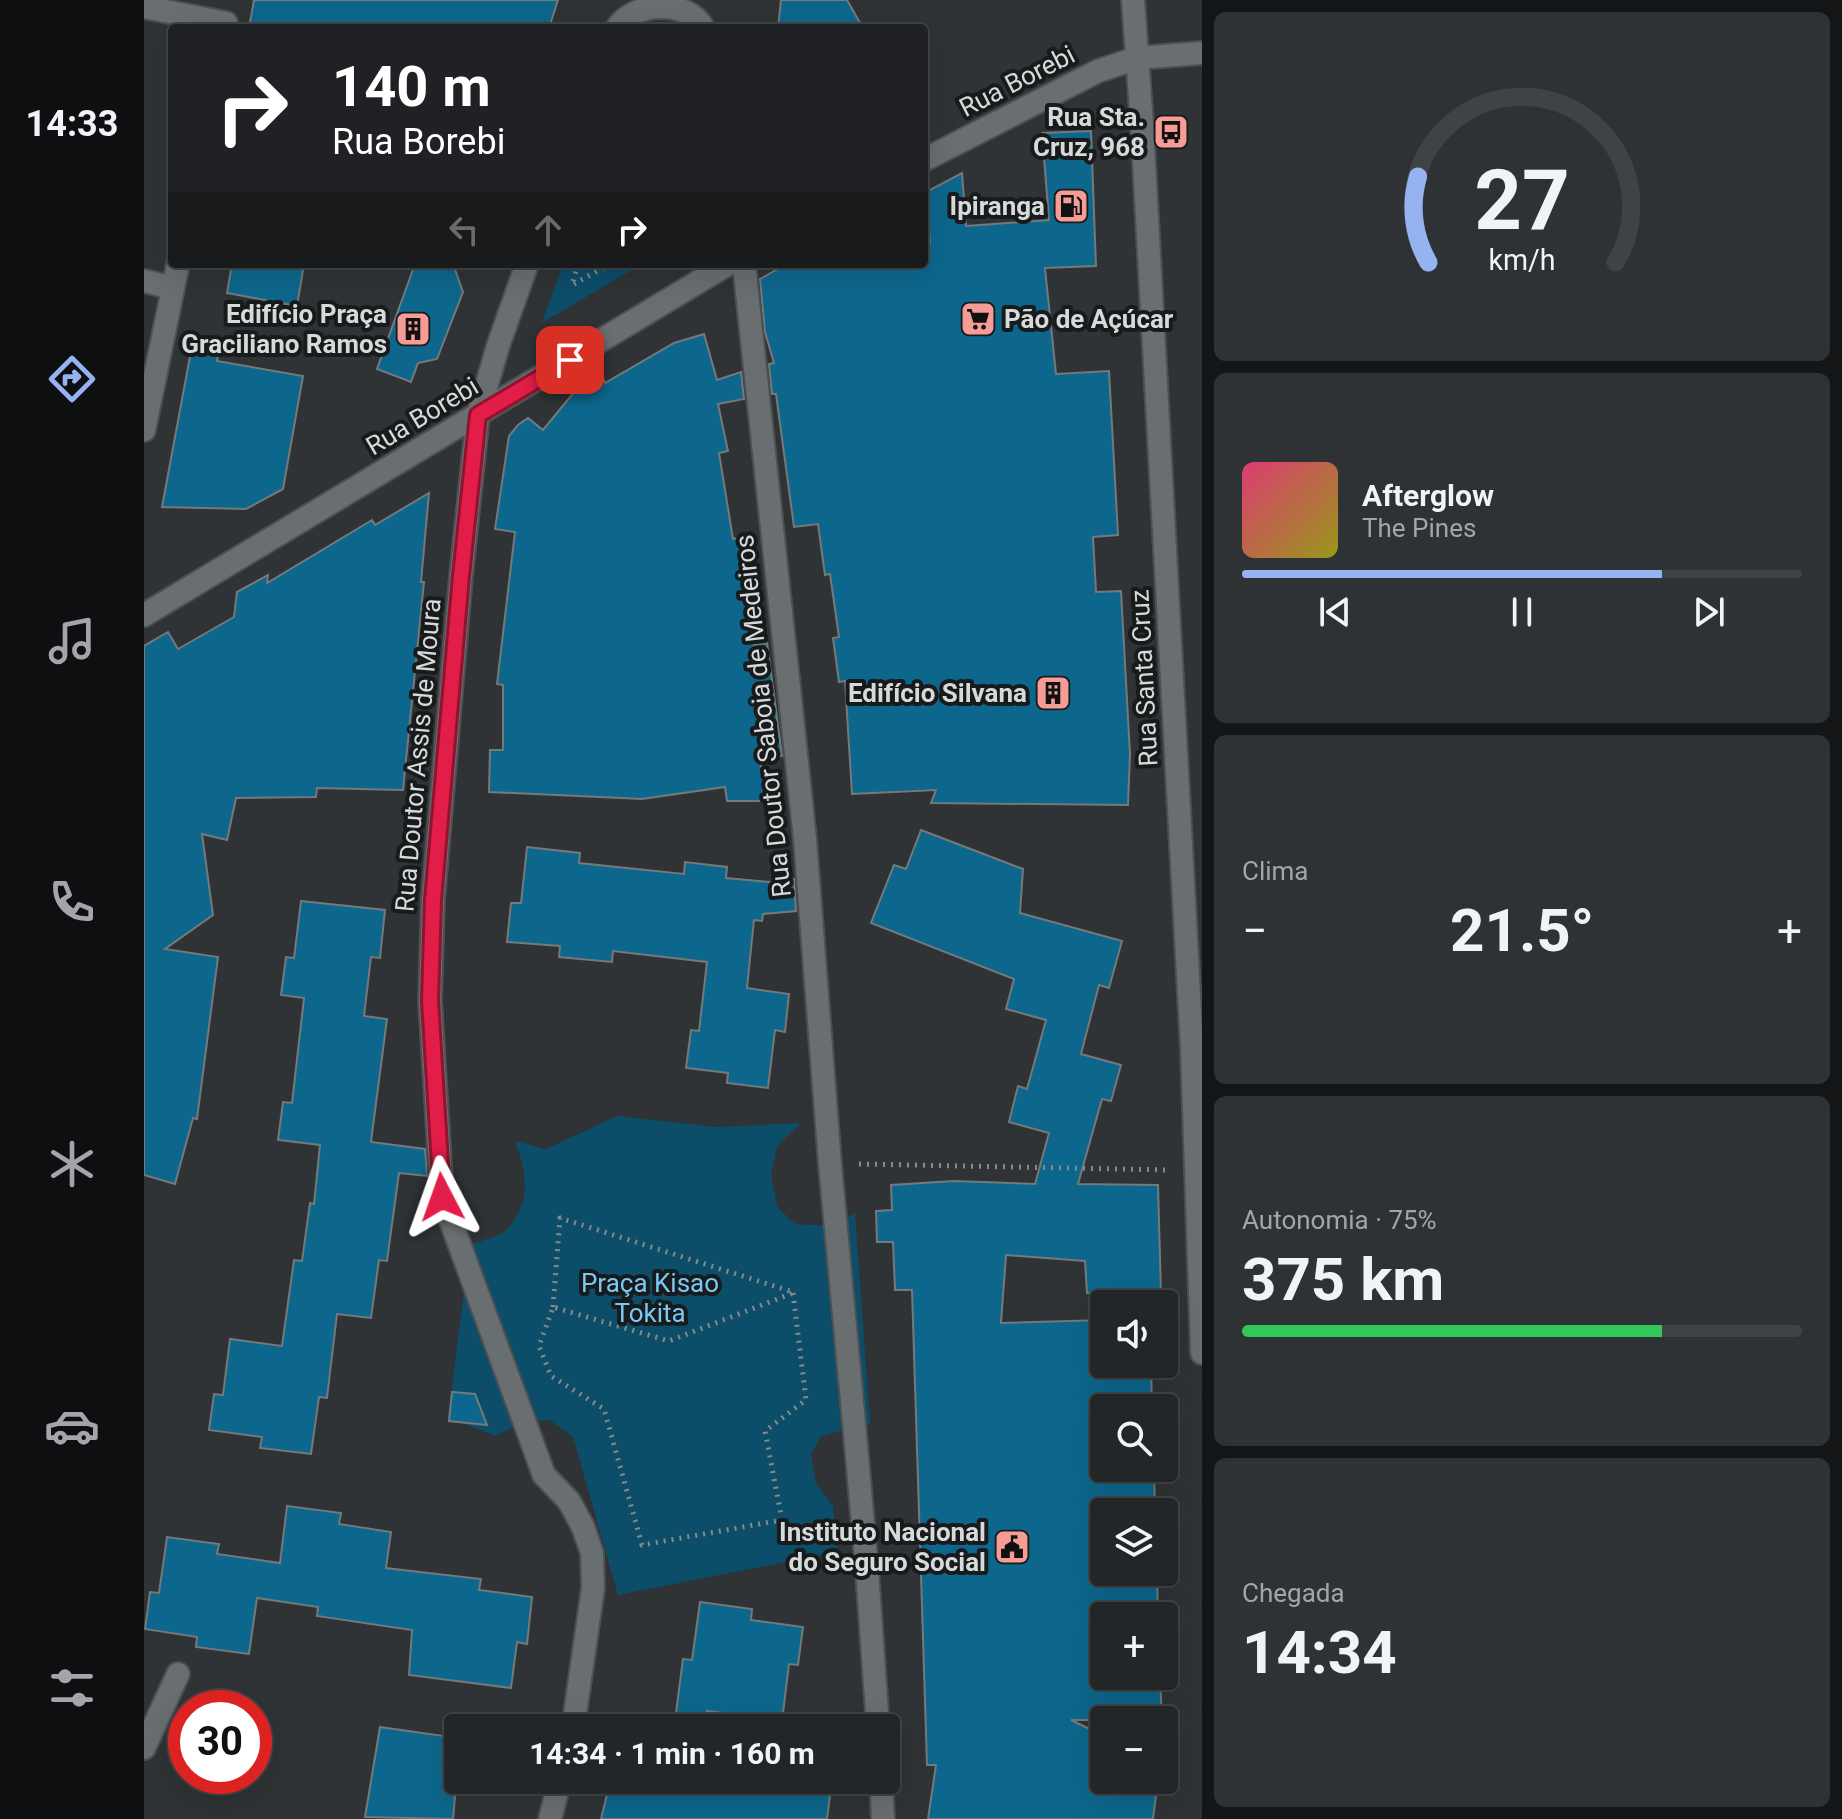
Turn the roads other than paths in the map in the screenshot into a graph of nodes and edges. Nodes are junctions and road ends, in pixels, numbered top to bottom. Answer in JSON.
{"nodes":[{"id":1,"x":231,"y":0,"type":"edge"},
{"id":2,"x":1133,"y":0,"type":"edge"},
{"id":3,"x":144,"y":7,"type":"edge"},
{"id":4,"x":221,"y":24,"type":"edge"},
{"id":5,"x":226,"y":24,"type":"edge"},
{"id":6,"x":619,"y":24,"type":"edge"},
{"id":7,"x":701,"y":24,"type":"edge"},
{"id":8,"x":1202,"y":53,"type":"edge"},
{"id":9,"x":1137,"y":58,"type":"junction"},
{"id":10,"x":928,"y":158,"type":"edge"},
{"id":11,"x":177,"y":268,"type":"edge"},
{"id":12,"x":526,"y":268,"type":"edge"},
{"id":13,"x":721,"y":268,"type":"edge"},
{"id":14,"x":744,"y":268,"type":"edge"},
{"id":15,"x":144,"y":281,"type":"edge"},
{"id":16,"x":173,"y":288,"type":"junction"},
{"id":17,"x":478,"y":415,"type":"junction"},
{"id":18,"x":144,"y":430,"type":"edge"},
{"id":19,"x":144,"y":615,"type":"edge"},
{"id":20,"x":1198,"y":1099,"type":"edge"},
{"id":21,"x":1202,"y":1353,"type":"edge"},
{"id":22,"x":178,"y":1674,"type":"dead end"},
{"id":23,"x":575,"y":1714,"type":"edge"},
{"id":24,"x":877,"y":1714,"type":"edge"},
{"id":25,"x":144,"y":1748,"type":"edge"},
{"id":26,"x":556,"y":1794,"type":"edge"},
{"id":27,"x":882,"y":1794,"type":"edge"},
{"id":28,"x":550,"y":1819,"type":"edge"},
{"id":29,"x":883,"y":1819,"type":"edge"}],
"edges":[{"from":1,"to":5,"type":"street"},
{"from":2,"to":9,"type":"street","name":"Rua Santa Cruz"},
{"from":3,"to":4,"type":"street"},
{"from":6,"to":7,"type":"street"},
{"from":8,"to":9,"type":"street","name":"Rua Borebi"},
{"from":9,"to":10,"type":"street","name":"Rua Borebi"},
{"from":9,"to":20,"type":"street","name":"Rua Santa Cruz"},
{"from":11,"to":16,"type":"street"},
{"from":12,"to":17,"type":"street","name":"Rua Doutor Assis de Moura"},
{"from":13,"to":17,"type":"street","name":"Rua Borebi"},
{"from":14,"to":24,"type":"street","name":"Rua Doutor Saboia de Medeiros"},
{"from":15,"to":16,"type":"street"},
{"from":16,"to":18,"type":"street"},
{"from":17,"to":19,"type":"street","name":"Rua Borebi"},
{"from":17,"to":23,"type":"street","name":"Rua Doutor Assis de Moura"},
{"from":20,"to":21,"type":"street","name":"Rua Santa Cruz"},
{"from":22,"to":25,"type":"street"},
{"from":26,"to":28,"type":"street"},
{"from":27,"to":29,"type":"street"}]}
